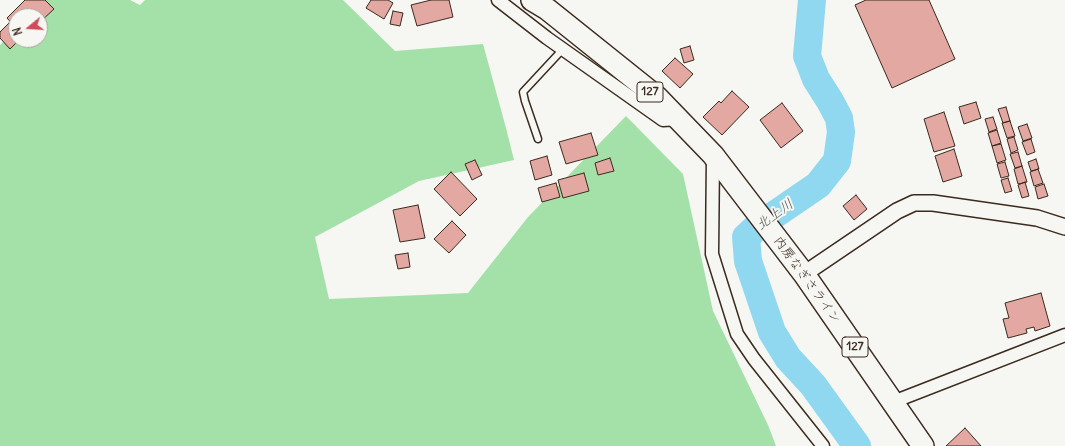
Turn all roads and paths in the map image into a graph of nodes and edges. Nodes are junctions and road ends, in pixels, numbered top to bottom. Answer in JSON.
{"nodes":[{"id":1,"x":498,"y":0,"type":"edge"},
{"id":2,"x":532,"y":0,"type":"edge"},
{"id":3,"x":563,"y":49,"type":"junction"},
{"id":4,"x":679,"y":119,"type":"junction"},
{"id":5,"x":538,"y":139,"type":"dead end"},
{"id":6,"x":713,"y":155,"type":"junction"},
{"id":7,"x":1065,"y":227,"type":"edge"},
{"id":8,"x":804,"y":274,"type":"junction"},
{"id":9,"x":1065,"y":336,"type":"edge"},
{"id":10,"x":893,"y":402,"type":"junction"},
{"id":11,"x":823,"y":446,"type":"edge"},
{"id":12,"x":923,"y":446,"type":"edge"}],
"edges":[{"from":1,"to":3,"type":"street"},
{"from":2,"to":4,"type":"highway","name":"内房なぎさライン","number":"127"},
{"from":3,"to":4,"type":"street"},
{"from":3,"to":5,"type":"lane"},
{"from":4,"to":6,"type":"highway","name":"内房なぎさライン","number":"127"},
{"from":6,"to":8,"type":"highway","name":"内房なぎさライン","number":"127"},
{"from":6,"to":11,"type":"street"},
{"from":7,"to":8,"type":"street"},
{"from":8,"to":10,"type":"highway","name":"内房なぎさライン","number":"127"},
{"from":9,"to":10,"type":"street"},
{"from":10,"to":12,"type":"highway","name":"内房なぎさライン","number":"127"}]}
